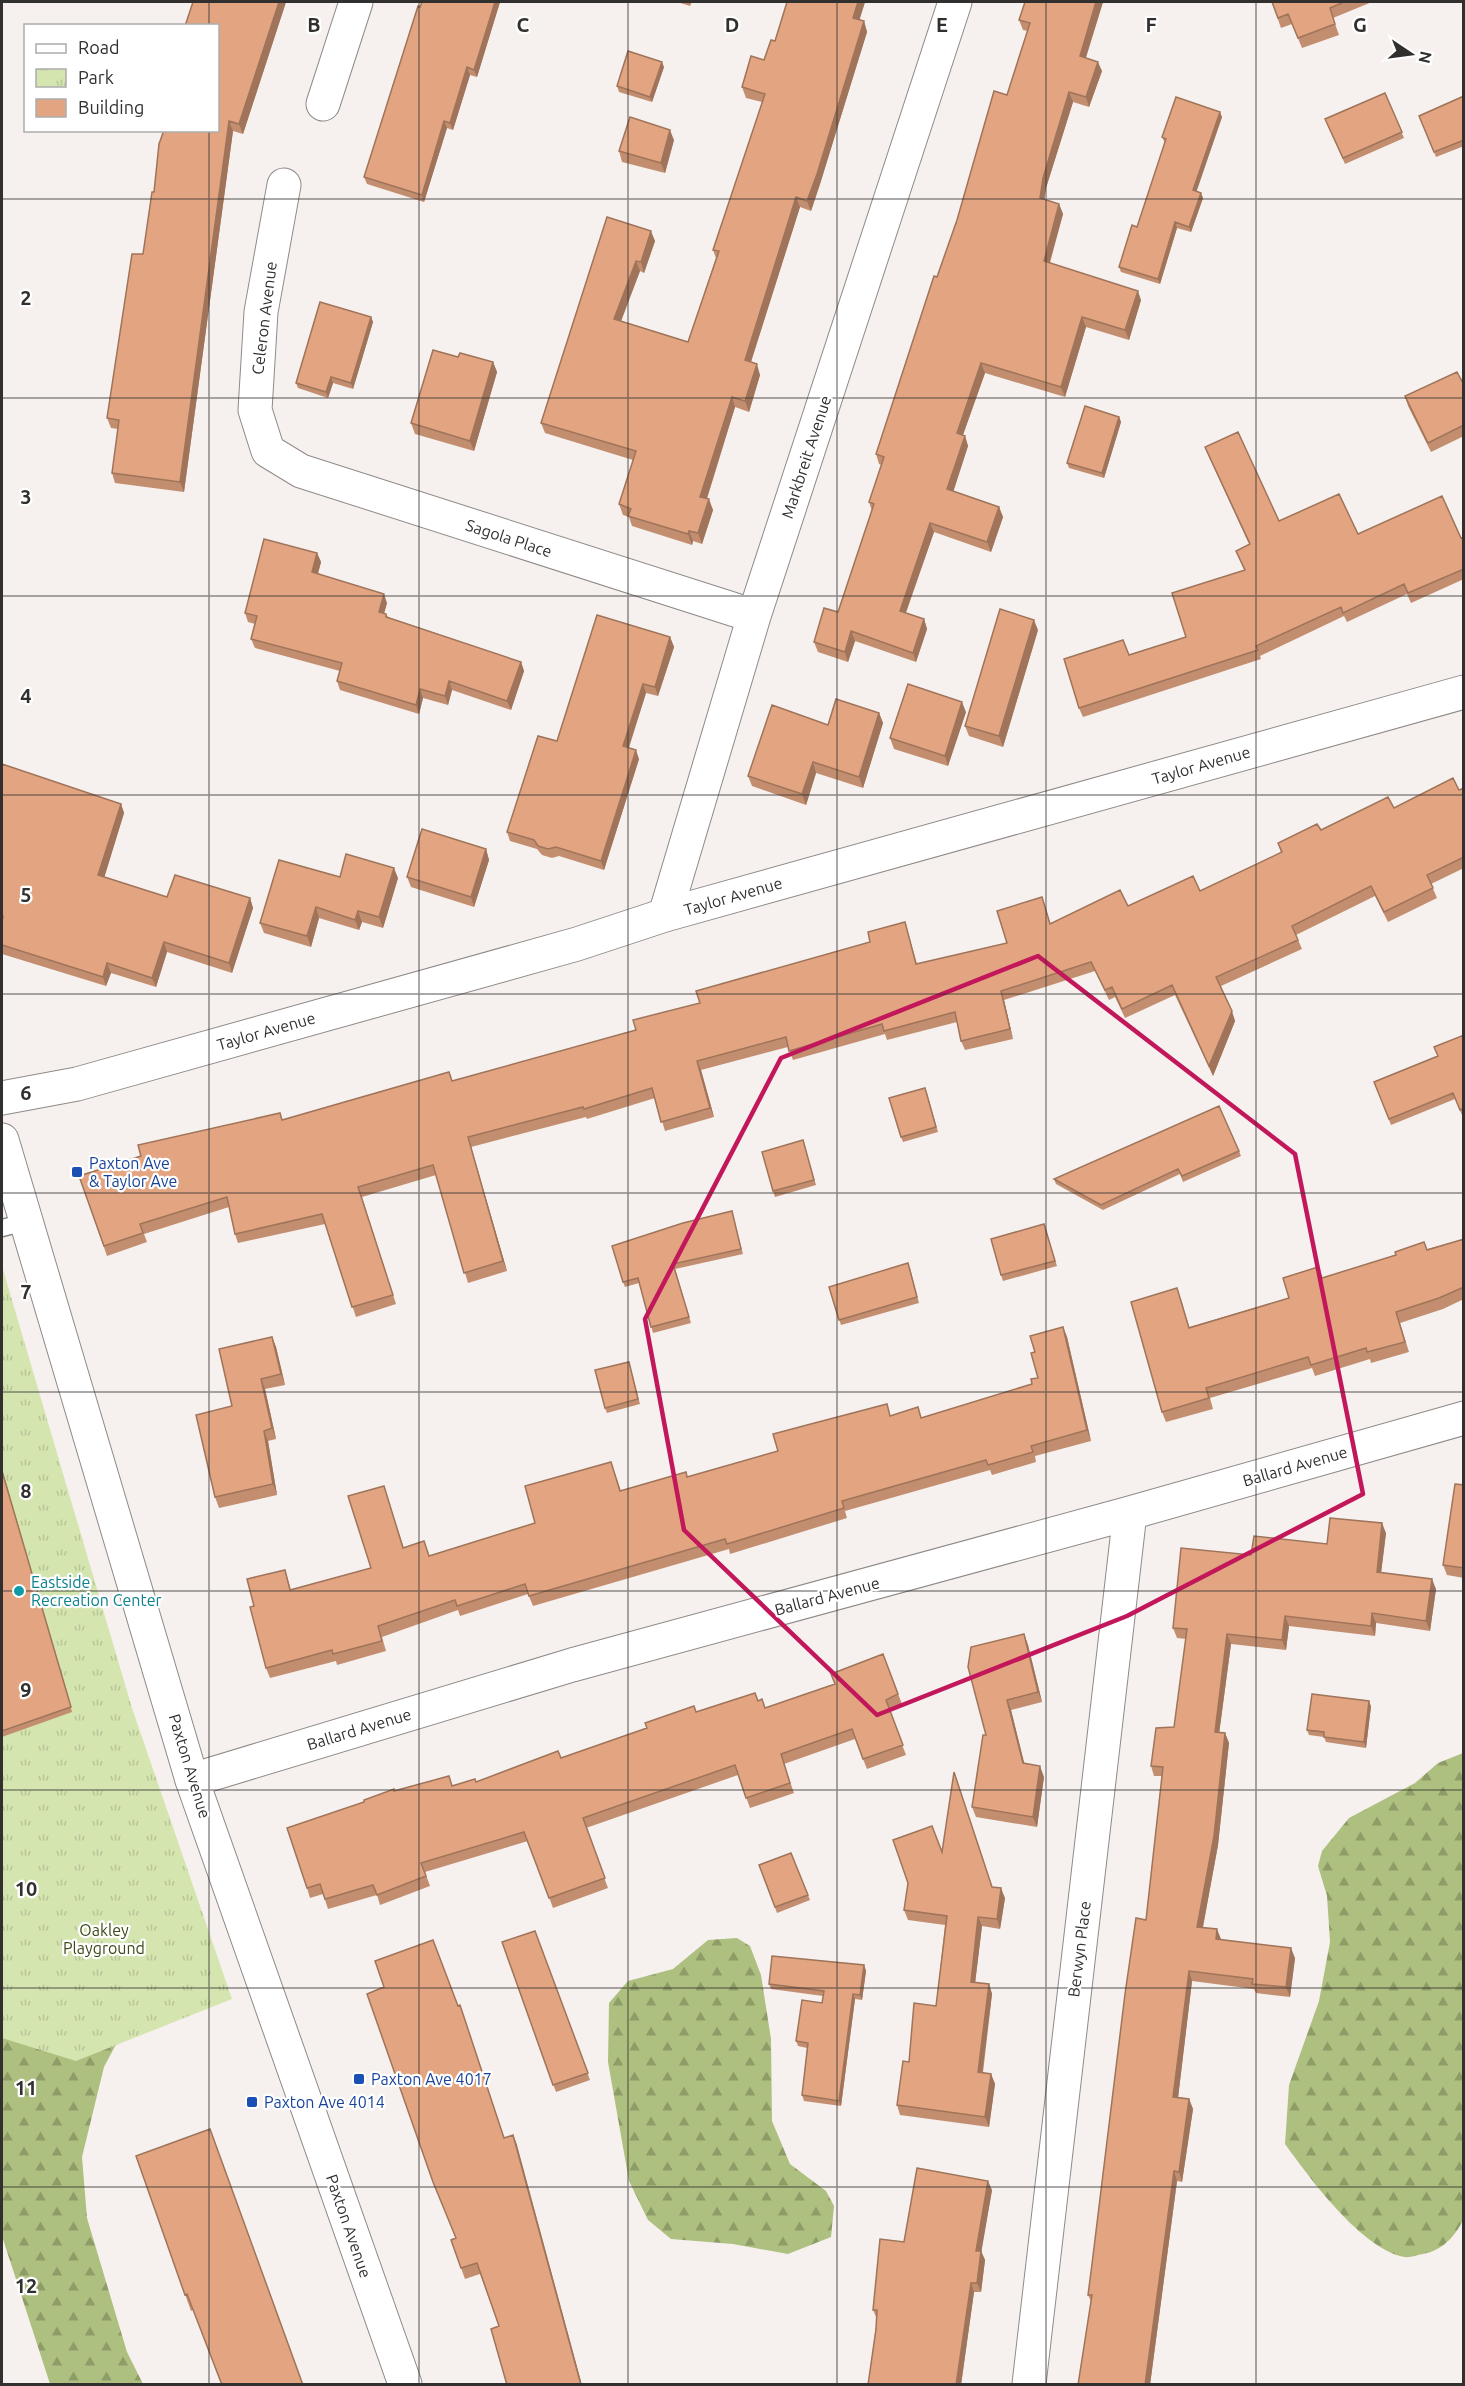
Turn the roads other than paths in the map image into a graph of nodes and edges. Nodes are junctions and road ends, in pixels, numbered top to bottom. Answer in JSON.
{"nodes":[{"id":1,"x":356,"y":2,"type":"edge"},
{"id":2,"x":955,"y":2,"type":"edge"},
{"id":3,"x":323,"y":104,"type":"dead end"},
{"id":4,"x":284,"y":185,"type":"dead end"},
{"id":5,"x":268,"y":450,"type":"joint"},
{"id":6,"x":754,"y":616,"type":"junction"},
{"id":7,"x":1464,"y":692,"type":"edge"},
{"id":8,"x":665,"y":915,"type":"junction"},
{"id":9,"x":2,"y":1098,"type":"edge"},
{"id":10,"x":2,"y":1140,"type":"edge"},
{"id":11,"x":14,"y":1225,"type":"edge"},
{"id":12,"x":1464,"y":1418,"type":"edge"},
{"id":13,"x":1130,"y":1513,"type":"junction"},
{"id":14,"x":192,"y":1780,"type":"junction"},
{"id":15,"x":405,"y":2385,"type":"edge"},
{"id":16,"x":1029,"y":2385,"type":"edge"}],
"edges":[{"from":1,"to":3,"type":"street"},
{"from":2,"to":6,"type":"street","name":"Markbreit Avenue"},
{"from":4,"to":5,"type":"street","name":"Celeron Avenue"},
{"from":5,"to":6,"type":"street","name":"Sagola Place"},
{"from":6,"to":8,"type":"street","name":"Markbreit Avenue"},
{"from":7,"to":8,"type":"street","name":"Taylor Avenue"},
{"from":8,"to":9,"type":"street","name":"Taylor Avenue"},
{"from":10,"to":11,"type":"street","name":"Paxton Avenue"},
{"from":11,"to":14,"type":"street","name":"Paxton Avenue"},
{"from":12,"to":13,"type":"street","name":"Ballard Avenue"},
{"from":13,"to":14,"type":"street","name":"Ballard Avenue"},
{"from":13,"to":16,"type":"street","name":"Berwyn Place"},
{"from":14,"to":15,"type":"street","name":"Paxton Avenue"}]}
